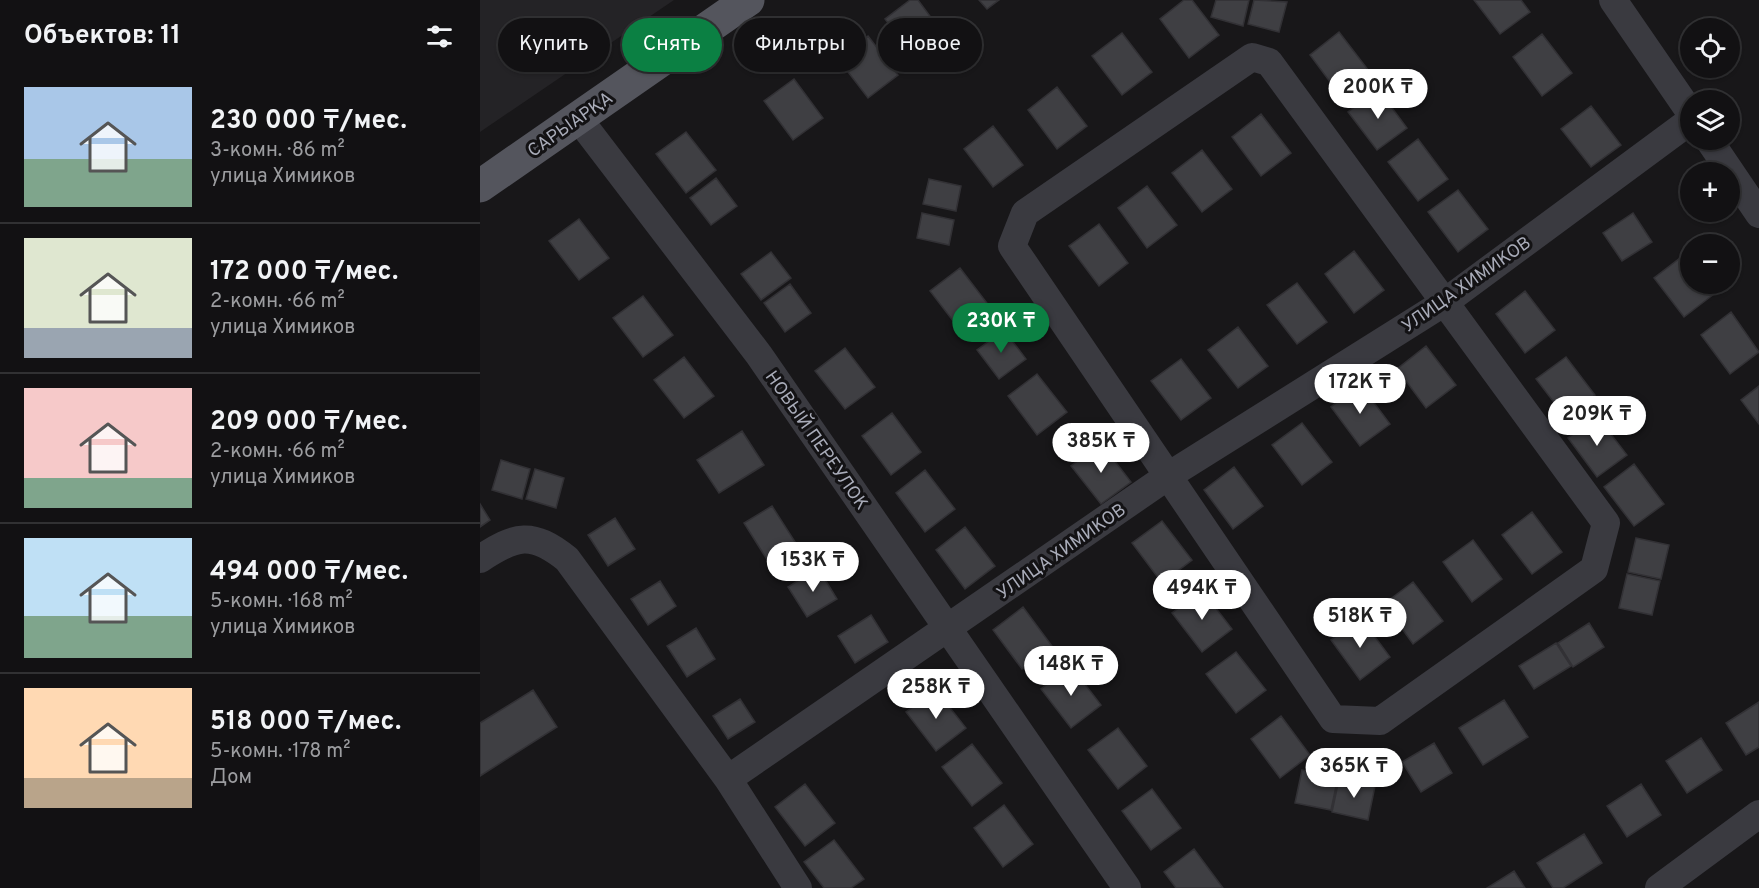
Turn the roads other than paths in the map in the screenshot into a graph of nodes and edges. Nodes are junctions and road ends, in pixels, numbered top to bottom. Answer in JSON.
{"nodes":[{"id":1,"x":747,"y":0,"type":"edge"},
{"id":2,"x":1613,"y":0,"type":"edge"},
{"id":3,"x":1680,"y":97,"type":"edge"},
{"id":4,"x":578,"y":118,"type":"junction"},
{"id":5,"x":1680,"y":128,"type":"edge"},
{"id":6,"x":1716,"y":150,"type":"edge"},
{"id":7,"x":480,"y":186,"type":"edge"},
{"id":8,"x":1759,"y":214,"type":"edge"},
{"id":9,"x":1445,"y":302,"type":"junction"},
{"id":10,"x":1168,"y":476,"type":"junction"},
{"id":11,"x":480,"y":559,"type":"edge"},
{"id":12,"x":949,"y":629,"type":"junction"},
{"id":13,"x":729,"y":779,"type":"junction"},
{"id":14,"x":1759,"y":814,"type":"edge"},
{"id":15,"x":798,"y":888,"type":"edge"},
{"id":16,"x":1127,"y":888,"type":"edge"},
{"id":17,"x":1659,"y":888,"type":"edge"}],
"edges":[{"from":1,"to":4,"type":"main road","name":"САРЫАРҚА"},
{"from":2,"to":3,"type":"street"},
{"from":4,"to":7,"type":"main road","name":"САРЫАРҚА"},
{"from":4,"to":12,"type":"street","name":"НОВЫЙ ПЕРЕУЛОК"},
{"from":5,"to":9,"type":"street","name":"УЛИЦА ХИМИКОВ"},
{"from":6,"to":8,"type":"street"},
{"from":9,"to":10,"type":"street","name":"УЛИЦА ХИМИКОВ"},
{"from":9,"to":10,"type":"street"},
{"from":9,"to":10,"type":"street"},
{"from":10,"to":12,"type":"street","name":"УЛИЦА ХИМИКОВ"},
{"from":11,"to":13,"type":"street"},
{"from":12,"to":13,"type":"street","name":"УЛИЦА ХИМИКОВ"},
{"from":12,"to":16,"type":"street","name":"НОВЫЙ ПЕРЕУЛОК"},
{"from":13,"to":15,"type":"street"},
{"from":14,"to":17,"type":"street"}]}
